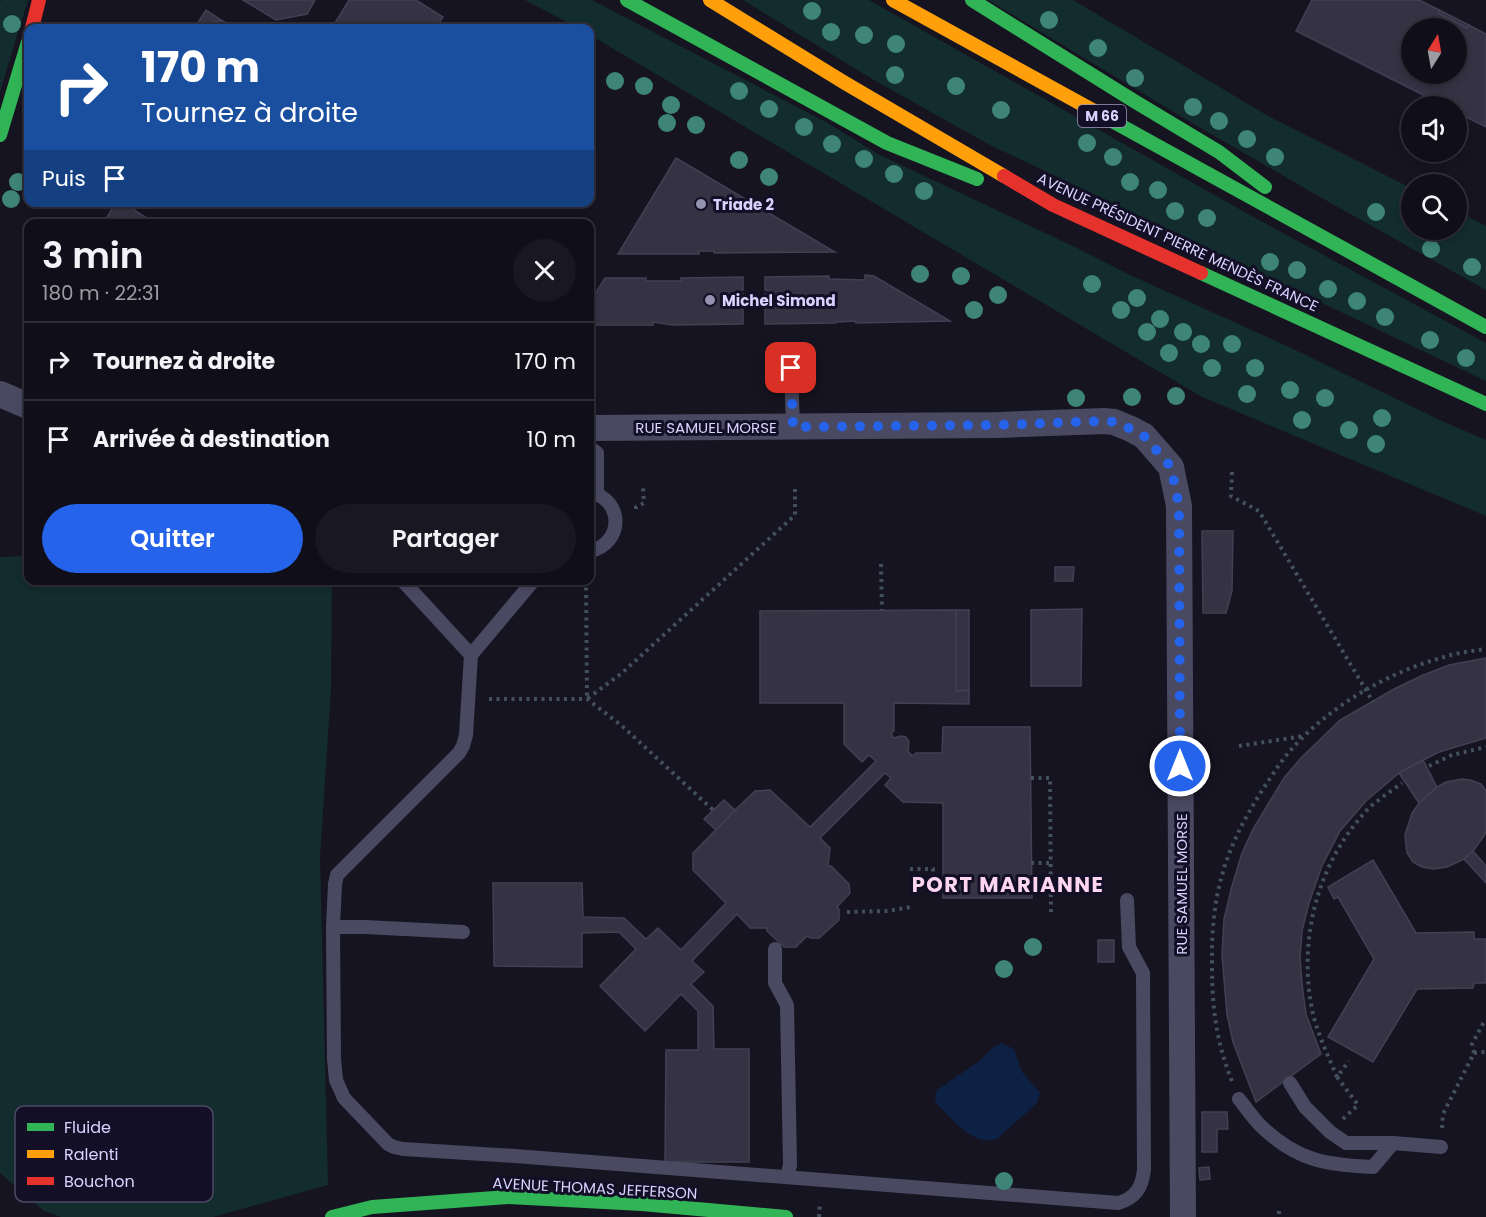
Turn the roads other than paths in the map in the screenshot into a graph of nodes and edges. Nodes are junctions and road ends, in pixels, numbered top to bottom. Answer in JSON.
{"nodes":[{"id":1,"x":39,"y":0,"type":"edge"},
{"id":2,"x":627,"y":0,"type":"edge"},
{"id":3,"x":710,"y":0,"type":"edge"},
{"id":4,"x":893,"y":0,"type":"edge"},
{"id":5,"x":972,"y":0,"type":"edge"},
{"id":6,"x":33,"y":24,"type":"edge"},
{"id":7,"x":24,"y":55,"type":"edge"},
{"id":8,"x":0,"y":135,"type":"edge"},
{"id":9,"x":1053,"y":205,"type":"junction"},
{"id":10,"x":1312,"y":232,"type":"junction"},
{"id":11,"x":1486,"y":327,"type":"edge"},
{"id":12,"x":791,"y":368,"type":"dead end"},
{"id":13,"x":0,"y":394,"type":"edge"},
{"id":14,"x":24,"y":404,"type":"edge"},
{"id":15,"x":1486,"y":404,"type":"edge"},
{"id":16,"x":793,"y":427,"type":"junction"},
{"id":17,"x":594,"y":428,"type":"edge"},
{"id":18,"x":594,"y":451,"type":"edge"},
{"id":19,"x":594,"y":482,"type":"edge"},
{"id":20,"x":594,"y":493,"type":"edge"},
{"id":21,"x":594,"y":550,"type":"edge"},
{"id":22,"x":407,"y":585,"type":"edge"},
{"id":23,"x":530,"y":585,"type":"edge"},
{"id":24,"x":471,"y":655,"type":"junction"},
{"id":25,"x":1127,"y":900,"type":"dead end"},
{"id":26,"x":333,"y":927,"type":"junction"},
{"id":27,"x":463,"y":932,"type":"dead end"},
{"id":28,"x":775,"y":949,"type":"dead end"},
{"id":29,"x":1290,"y":1083,"type":"dead end"},
{"id":30,"x":1239,"y":1099,"type":"road end"},
{"id":31,"x":1393,"y":1143,"type":"junction"},
{"id":32,"x":1441,"y":1147,"type":"road end"},
{"id":33,"x":787,"y":1177,"type":"junction"},
{"id":34,"x":332,"y":1217,"type":"edge"},
{"id":35,"x":786,"y":1217,"type":"edge"},
{"id":36,"x":1183,"y":1217,"type":"edge"}],
"edges":[{"from":1,"to":6,"type":"main road"},
{"from":2,"to":9,"type":"main road"},
{"from":3,"to":9,"type":"main road","name":"AVENUE PRÉSIDENT PIERRE MENDÈS FRANCE"},
{"from":4,"to":10,"type":"main road","number":"M 66"},
{"from":5,"to":10,"type":"main road","number":"M 66"},
{"from":7,"to":8,"type":"main road"},
{"from":9,"to":15,"type":"main road","name":"AVENUE PRÉSIDENT PIERRE MENDÈS FRANCE"},
{"from":10,"to":11,"type":"main road","number":"M 66"},
{"from":12,"to":16,"type":"lane"},
{"from":13,"to":14,"type":"street"},
{"from":16,"to":17,"type":"street","name":"RUE SAMUEL MORSE"},
{"from":16,"to":36,"type":"street","name":"RUE SAMUEL MORSE"},
{"from":18,"to":19,"type":"lane"},
{"from":20,"to":21,"type":"lane"},
{"from":22,"to":24,"type":"lane"},
{"from":23,"to":24,"type":"lane"},
{"from":24,"to":26,"type":"lane"},
{"from":25,"to":33,"type":"lane"},
{"from":26,"to":27,"type":"lane"},
{"from":26,"to":33,"type":"lane"},
{"from":28,"to":33,"type":"lane"},
{"from":29,"to":31,"type":"lane"},
{"from":30,"to":31,"type":"lane"},
{"from":31,"to":32,"type":"lane"},
{"from":34,"to":35,"type":"main road","name":"AVENUE THOMAS JEFFERSON"}]}
